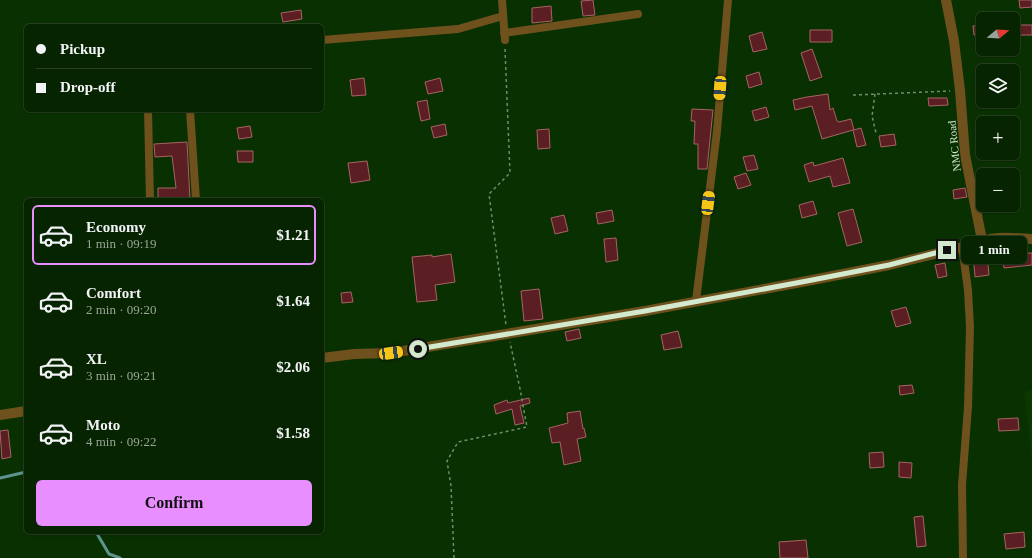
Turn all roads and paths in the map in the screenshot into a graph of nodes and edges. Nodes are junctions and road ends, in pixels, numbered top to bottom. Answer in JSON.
{"nodes":[{"id":1,"x":502,"y":0,"type":"edge"},
{"id":2,"x":728,"y":0,"type":"edge"},
{"id":3,"x":946,"y":0,"type":"edge"},
{"id":4,"x":638,"y":14,"type":"dead end"},
{"id":5,"x":503,"y":16,"type":"junction"},
{"id":6,"x":504,"y":37,"type":"junction"},
{"id":7,"x":324,"y":40,"type":"edge"},
{"id":8,"x":960,"y":90,"type":"junction"},
{"id":9,"x":875,"y":94,"type":"junction"},
{"id":10,"x":853,"y":95,"type":"dead end"},
{"id":11,"x":148,"y":112,"type":"edge"},
{"id":12,"x":190,"y":112,"type":"edge"},
{"id":13,"x":876,"y":134,"type":"dead end"},
{"id":14,"x":150,"y":198,"type":"edge"},
{"id":15,"x":196,"y":198,"type":"edge"},
{"id":16,"x":1032,"y":239,"type":"edge"},
{"id":17,"x":982,"y":240,"type":"junction"},
{"id":18,"x":962,"y":246,"type":"junction"},
{"id":19,"x":696,"y":301,"type":"junction"},
{"id":20,"x":508,"y":333,"type":"junction"},
{"id":21,"x":324,"y":358,"type":"edge"},
{"id":22,"x":24,"y":411,"type":"edge"},
{"id":23,"x":0,"y":415,"type":"edge"},
{"id":24,"x":454,"y":558,"type":"edge"},
{"id":25,"x":963,"y":558,"type":"edge"}],
"edges":[{"from":1,"to":5,"type":"street"},
{"from":2,"to":19,"type":"street"},
{"from":3,"to":8,"type":"street","name":"NMC Road"},
{"from":4,"to":6,"type":"street"},
{"from":5,"to":6,"type":"street"},
{"from":5,"to":7,"type":"street"},
{"from":6,"to":20,"type":"path"},
{"from":8,"to":9,"type":"path"},
{"from":8,"to":17,"type":"street","name":"NMC Road"},
{"from":9,"to":10,"type":"path"},
{"from":9,"to":13,"type":"path"},
{"from":11,"to":14,"type":"street"},
{"from":12,"to":15,"type":"street"},
{"from":16,"to":17,"type":"street"},
{"from":17,"to":18,"type":"street"},
{"from":18,"to":19,"type":"street"},
{"from":18,"to":25,"type":"street"},
{"from":19,"to":20,"type":"street"},
{"from":20,"to":21,"type":"street"},
{"from":20,"to":24,"type":"path"},
{"from":22,"to":23,"type":"street"}]}
